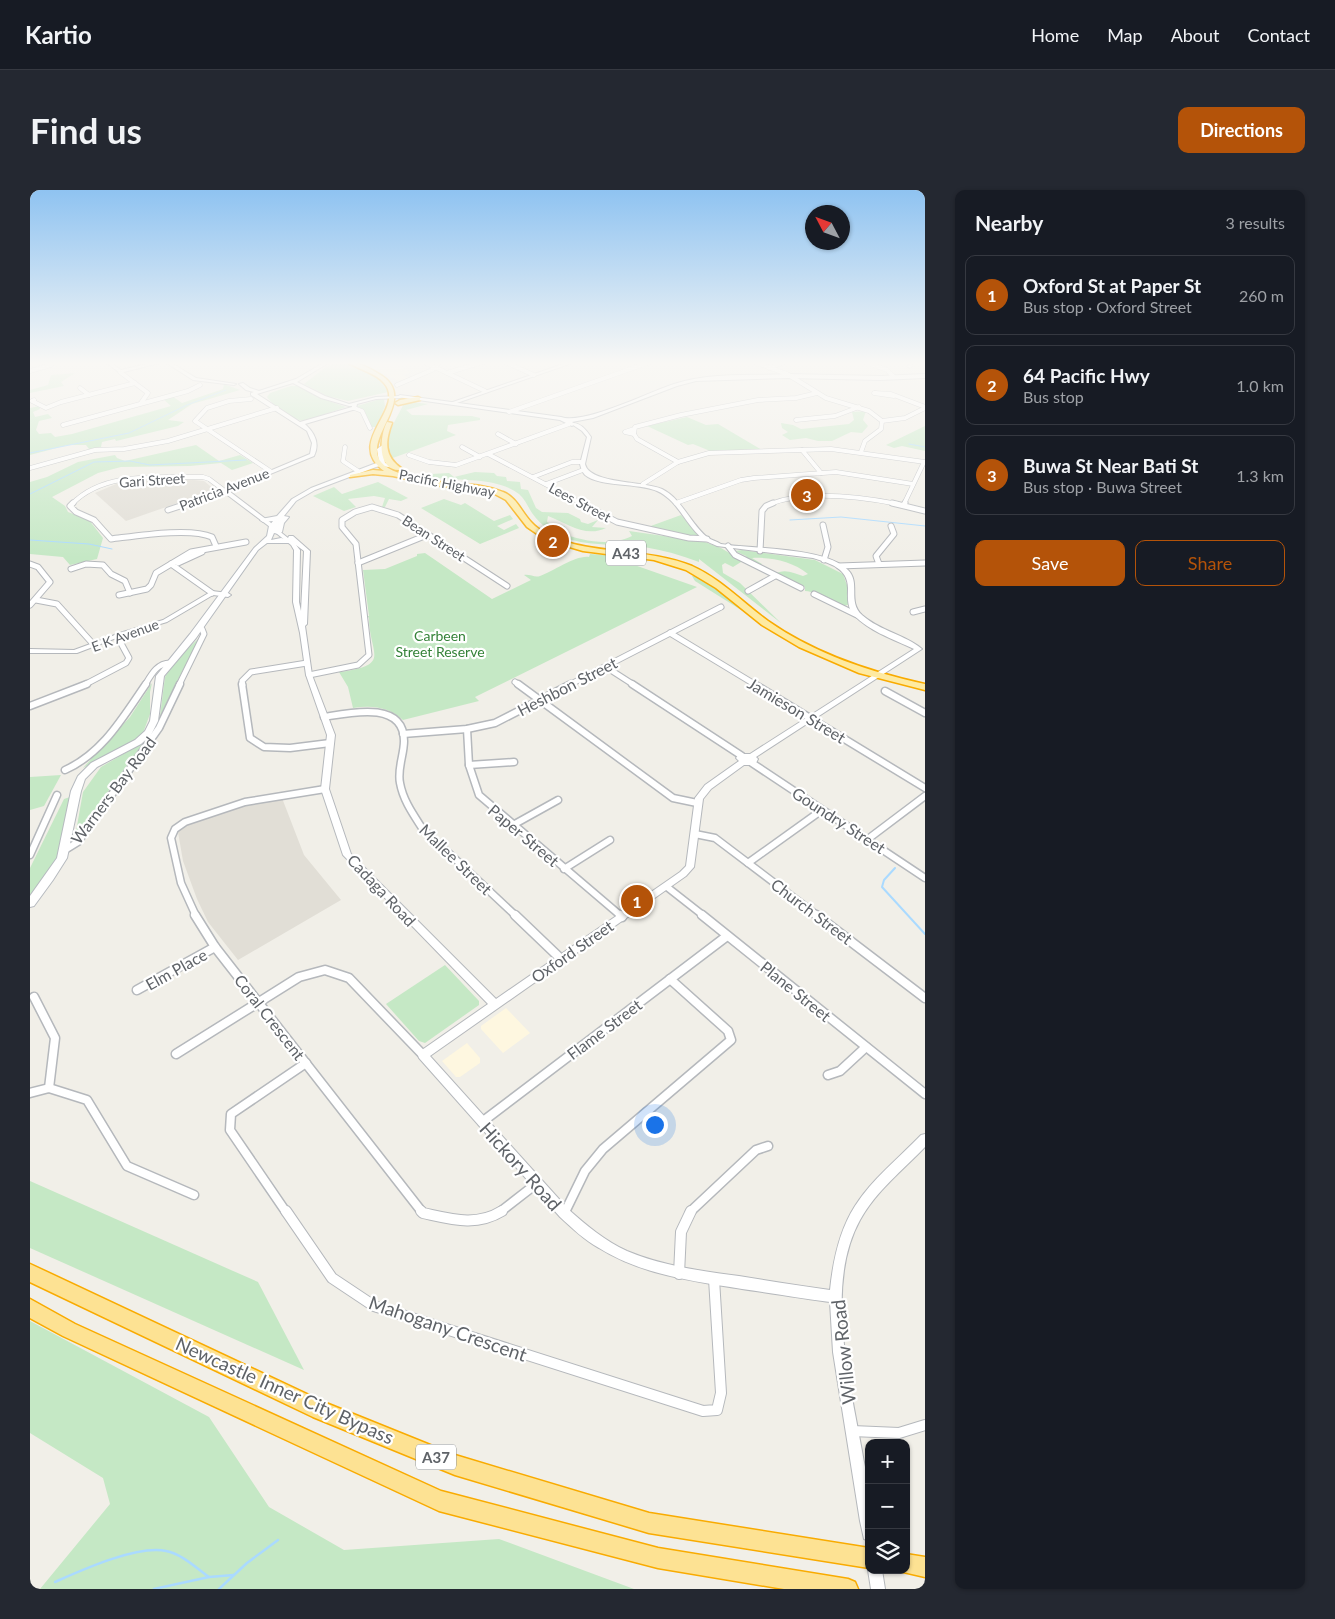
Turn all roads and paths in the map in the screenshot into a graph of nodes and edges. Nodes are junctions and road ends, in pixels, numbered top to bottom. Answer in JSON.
{"nodes":[{"id":1,"x":203,"y":427,"type":"edge"},
{"id":2,"x":216,"y":427,"type":"edge"},
{"id":3,"x":306,"y":427,"type":"edge"},
{"id":4,"x":380,"y":427,"type":"edge"},
{"id":5,"x":387,"y":427,"type":"edge"},
{"id":6,"x":561,"y":427,"type":"edge"},
{"id":7,"x":579,"y":427,"type":"edge"},
{"id":8,"x":881,"y":427,"type":"edge"},
{"id":9,"x":634,"y":429,"type":"joint"},
{"id":10,"x":207,"y":430,"type":"junction"},
{"id":11,"x":498,"y":434,"type":"dead end"},
{"id":12,"x":634,"y":434,"type":"junction"},
{"id":13,"x":516,"y":444,"type":"junction"},
{"id":14,"x":384,"y":446,"type":"junction"},
{"id":15,"x":344,"y":447,"type":"dead end"},
{"id":16,"x":462,"y":447,"type":"dead end"},
{"id":17,"x":802,"y":450,"type":"junction"},
{"id":18,"x":861,"y":452,"type":"junction"},
{"id":19,"x":488,"y":454,"type":"junction"},
{"id":20,"x":374,"y":455,"type":"junction"},
{"id":21,"x":409,"y":455,"type":"dead end"},
{"id":22,"x":480,"y":457,"type":"junction"},
{"id":23,"x":583,"y":462,"type":"junction"},
{"id":24,"x":678,"y":462,"type":"junction"},
{"id":25,"x":924,"y":462,"type":"edge"},
{"id":26,"x":380,"y":464,"type":"junction"},
{"id":27,"x":394,"y":467,"type":"junction"},
{"id":28,"x":30,"y":468,"type":"edge"},
{"id":29,"x":583,"y":470,"type":"junction"},
{"id":30,"x":270,"y":471,"type":"junction"},
{"id":31,"x":821,"y":473,"type":"junction"},
{"id":32,"x":355,"y":474,"type":"junction"},
{"id":33,"x":398,"y":475,"type":"junction"},
{"id":34,"x":532,"y":477,"type":"junction"},
{"id":35,"x":546,"y":484,"type":"junction"},
{"id":36,"x":642,"y":484,"type":"junction"},
{"id":37,"x":913,"y":484,"type":"junction"},
{"id":38,"x":224,"y":491,"type":"junction"},
{"id":39,"x":676,"y":503,"type":"junction"},
{"id":40,"x":904,"y":505,"type":"junction"},
{"id":41,"x":168,"y":510,"type":"dead end"},
{"id":42,"x":925,"y":511,"type":"edge"},
{"id":43,"x":280,"y":516,"type":"junction"},
{"id":44,"x":263,"y":520,"type":"junction"},
{"id":45,"x":823,"y":525,"type":"dead end"},
{"id":46,"x":891,"y":526,"type":"dead end"},
{"id":47,"x":276,"y":529,"type":"junction"},
{"id":48,"x":427,"y":535,"type":"junction"},
{"id":49,"x":707,"y":540,"type":"junction"},
{"id":50,"x":246,"y":542,"type":"dead end"},
{"id":51,"x":270,"y":542,"type":"junction"},
{"id":52,"x":290,"y":542,"type":"junction"},
{"id":53,"x":216,"y":546,"type":"junction"},
{"id":54,"x":728,"y":546,"type":"junction"},
{"id":55,"x":760,"y":550,"type":"junction"},
{"id":56,"x":824,"y":560,"type":"junction"},
{"id":57,"x":358,"y":563,"type":"junction"},
{"id":58,"x":925,"y":563,"type":"edge"},
{"id":59,"x":30,"y":564,"type":"edge"},
{"id":60,"x":879,"y":564,"type":"junction"},
{"id":61,"x":172,"y":565,"type":"junction"},
{"id":62,"x":839,"y":566,"type":"junction"},
{"id":63,"x":71,"y":569,"type":"dead end"},
{"id":64,"x":776,"y":576,"type":"junction"},
{"id":65,"x":507,"y":586,"type":"dead end"},
{"id":66,"x":801,"y":588,"type":"dead end"},
{"id":67,"x":748,"y":591,"type":"dead end"},
{"id":68,"x":130,"y":593,"type":"junction"},
{"id":69,"x":212,"y":593,"type":"junction"},
{"id":70,"x":226,"y":594,"type":"junction"},
{"id":71,"x":814,"y":594,"type":"dead end"},
{"id":72,"x":119,"y":595,"type":"dead end"},
{"id":73,"x":36,"y":600,"type":"junction"},
{"id":74,"x":30,"y":605,"type":"edge"},
{"id":75,"x":721,"y":606,"type":"dead end"},
{"id":76,"x":925,"y":609,"type":"edge"},
{"id":77,"x":913,"y":612,"type":"dead end"},
{"id":78,"x":859,"y":616,"type":"junction"},
{"id":79,"x":202,"y":629,"type":"junction"},
{"id":80,"x":304,"y":632,"type":"junction"},
{"id":81,"x":670,"y":633,"type":"junction"},
{"id":82,"x":116,"y":636,"type":"junction"},
{"id":83,"x":193,"y":636,"type":"junction"},
{"id":84,"x":94,"y":645,"type":"junction"},
{"id":85,"x":30,"y":651,"type":"edge"},
{"id":86,"x":922,"y":651,"type":"edge"},
{"id":87,"x":307,"y":662,"type":"junction"},
{"id":88,"x":170,"y":663,"type":"junction"},
{"id":89,"x":606,"y":667,"type":"junction"},
{"id":90,"x":882,"y":674,"type":"junction"},
{"id":91,"x":309,"y":675,"type":"junction"},
{"id":92,"x":515,"y":682,"type":"dead end"},
{"id":93,"x":925,"y":682,"type":"edge"},
{"id":94,"x":925,"y":687,"type":"edge"},
{"id":95,"x":885,"y":691,"type":"dead end"},
{"id":96,"x":541,"y":700,"type":"junction"},
{"id":97,"x":30,"y":706,"type":"edge"},
{"id":98,"x":925,"y":713,"type":"edge"},
{"id":99,"x":324,"y":717,"type":"junction"},
{"id":100,"x":812,"y":719,"type":"junction"},
{"id":101,"x":155,"y":727,"type":"junction"},
{"id":102,"x":467,"y":730,"type":"junction"},
{"id":103,"x":403,"y":734,"type":"junction"},
{"id":104,"x":330,"y":744,"type":"junction"},
{"id":105,"x":747,"y":760,"type":"junction"},
{"id":106,"x":514,"y":762,"type":"dead end"},
{"id":107,"x":469,"y":765,"type":"junction"},
{"id":108,"x":65,"y":770,"type":"dead end"},
{"id":109,"x":925,"y":788,"type":"edge"},
{"id":110,"x":325,"y":789,"type":"junction"},
{"id":111,"x":57,"y":795,"type":"dead end"},
{"id":112,"x":925,"y":796,"type":"edge"},
{"id":113,"x":558,"y":800,"type":"dead end"},
{"id":114,"x":697,"y":803,"type":"junction"},
{"id":115,"x":822,"y":810,"type":"junction"},
{"id":116,"x":513,"y":825,"type":"junction"},
{"id":117,"x":695,"y":834,"type":"junction"},
{"id":118,"x":868,"y":839,"type":"junction"},
{"id":119,"x":610,"y":840,"type":"dead end"},
{"id":120,"x":65,"y":850,"type":"junction"},
{"id":121,"x":30,"y":855,"type":"edge"},
{"id":122,"x":748,"y":863,"type":"junction"},
{"id":123,"x":564,"y":869,"type":"junction"},
{"id":124,"x":925,"y":878,"type":"edge"},
{"id":125,"x":666,"y":886,"type":"junction"},
{"id":126,"x":30,"y":903,"type":"edge"},
{"id":127,"x":622,"y":917,"type":"junction"},
{"id":128,"x":727,"y":936,"type":"junction"},
{"id":129,"x":214,"y":947,"type":"junction"},
{"id":130,"x":561,"y":959,"type":"junction"},
{"id":131,"x":670,"y":979,"type":"junction"},
{"id":132,"x":136,"y":990,"type":"dead end"},
{"id":133,"x":34,"y":997,"type":"dead end"},
{"id":134,"x":925,"y":998,"type":"edge"},
{"id":135,"x":259,"y":1001,"type":"junction"},
{"id":136,"x":494,"y":1005,"type":"junction"},
{"id":137,"x":866,"y":1047,"type":"junction"},
{"id":138,"x":176,"y":1054,"type":"dead end"},
{"id":139,"x":423,"y":1055,"type":"junction"},
{"id":140,"x":306,"y":1063,"type":"junction"},
{"id":141,"x":828,"y":1075,"type":"dead end"},
{"id":142,"x":49,"y":1088,"type":"junction"},
{"id":143,"x":30,"y":1093,"type":"edge"},
{"id":144,"x":925,"y":1094,"type":"edge"},
{"id":145,"x":482,"y":1122,"type":"junction"},
{"id":146,"x":925,"y":1139,"type":"edge"},
{"id":147,"x":768,"y":1146,"type":"dead end"},
{"id":148,"x":536,"y":1184,"type":"junction"},
{"id":149,"x":194,"y":1195,"type":"dead end"},
{"id":150,"x":564,"y":1213,"type":"junction"},
{"id":151,"x":30,"y":1272,"type":"edge"},
{"id":152,"x":679,"y":1274,"type":"junction"},
{"id":153,"x":714,"y":1279,"type":"junction"},
{"id":154,"x":835,"y":1297,"type":"junction"},
{"id":155,"x":30,"y":1308,"type":"edge"},
{"id":156,"x":925,"y":1425,"type":"edge"},
{"id":157,"x":852,"y":1431,"type":"junction"},
{"id":158,"x":868,"y":1529,"type":"edge"},
{"id":159,"x":865,"y":1557,"type":"edge"},
{"id":160,"x":910,"y":1565,"type":"edge"},
{"id":161,"x":925,"y":1567,"type":"edge"},
{"id":162,"x":876,"y":1574,"type":"edge"},
{"id":163,"x":848,"y":1589,"type":"edge"},
{"id":164,"x":878,"y":1589,"type":"edge"}],
"edges":[{"from":1,"to":10,"type":"street"},
{"from":2,"to":10,"type":"street"},
{"from":3,"to":30,"type":"street","name":"Patricia Avenue"},
{"from":4,"to":20,"type":"highway"},
{"from":5,"to":14,"type":"highway"},
{"from":6,"to":13,"type":"street"},
{"from":7,"to":23,"type":"street"},
{"from":8,"to":18,"type":"street"},
{"from":9,"to":12,"type":"street"},
{"from":9,"to":12,"type":"street"},
{"from":10,"to":28,"type":"street"},
{"from":10,"to":30,"type":"street"},
{"from":11,"to":13,"type":"street"},
{"from":12,"to":24,"type":"street"},
{"from":13,"to":19,"type":"street"},
{"from":14,"to":26,"type":"main road"},
{"from":14,"to":27,"type":"highway","name":"Pacific Highway"},
{"from":15,"to":32,"type":"street"},
{"from":16,"to":22,"type":"street"},
{"from":17,"to":18,"type":"street"},
{"from":17,"to":24,"type":"street"},
{"from":17,"to":31,"type":"street"},
{"from":18,"to":25,"type":"street"},
{"from":19,"to":22,"type":"street"},
{"from":19,"to":34,"type":"street","name":"Lees Street"},
{"from":20,"to":26,"type":"highway","name":"Pacific Highway"},
{"from":20,"to":32,"type":"highway"},
{"from":21,"to":22,"type":"street"},
{"from":23,"to":29,"type":"street"},
{"from":23,"to":34,"type":"street"},
{"from":24,"to":36,"type":"street"},
{"from":25,"to":37,"type":"street"},
{"from":26,"to":27,"type":"main road"},
{"from":26,"to":32,"type":"main road","name":"Warners Bay Road"},
{"from":26,"to":33,"type":"highway","name":"Pacific Highway","number":"A43"},
{"from":27,"to":90,"type":"highway","name":"Pacific Highway","number":"A43"},
{"from":29,"to":35,"type":"street"},
{"from":29,"to":36,"type":"street"},
{"from":30,"to":38,"type":"street","name":"Patricia Avenue"},
{"from":31,"to":37,"type":"street"},
{"from":31,"to":39,"type":"street"},
{"from":32,"to":33,"type":"highway"},
{"from":32,"to":43,"type":"main road","name":"Warners Bay Road"},
{"from":32,"to":47,"type":"main road","name":"Warners Bay Road"},
{"from":33,"to":90,"type":"highway","name":"Pacific Highway","number":"A43"},
{"from":34,"to":35,"type":"street","name":"Lees Street"},
{"from":35,"to":49,"type":"street","name":"Lees Street"},
{"from":36,"to":39,"type":"street"},
{"from":37,"to":40,"type":"street"},
{"from":38,"to":41,"type":"street","name":"Patricia Avenue"},
{"from":38,"to":44,"type":"street","name":"Gari Street"},
{"from":38,"to":53,"type":"street","name":"Gari Street"},
{"from":39,"to":49,"type":"street"},
{"from":40,"to":42,"type":"street"},
{"from":40,"to":55,"type":"street"},
{"from":43,"to":44,"type":"main road"},
{"from":43,"to":47,"type":"main road","name":"Warners Bay Road"},
{"from":44,"to":47,"type":"street","name":"Gari Street"},
{"from":45,"to":56,"type":"street"},
{"from":46,"to":60,"type":"street"},
{"from":47,"to":51,"type":"main road","name":"Warners Bay Road"},
{"from":47,"to":52,"type":"street"},
{"from":47,"to":70,"type":"main road","name":"Warners Bay Road"},
{"from":47,"to":80,"type":"street","name":"Cadaga Road"},
{"from":48,"to":57,"type":"street"},
{"from":48,"to":57,"type":"street","name":"Bean Street"},
{"from":48,"to":65,"type":"street","name":"Bean Street"},
{"from":49,"to":54,"type":"street"},
{"from":50,"to":53,"type":"street"},
{"from":51,"to":52,"type":"main road"},
{"from":51,"to":70,"type":"main road","name":"Warners Bay Road"},
{"from":52,"to":80,"type":"street","name":"Cadaga Road"},
{"from":53,"to":61,"type":"street"},
{"from":54,"to":55,"type":"street"},
{"from":54,"to":64,"type":"street"},
{"from":55,"to":56,"type":"street"},
{"from":56,"to":62,"type":"street"},
{"from":57,"to":91,"type":"street"},
{"from":58,"to":60,"type":"street"},
{"from":59,"to":73,"type":"street"},
{"from":60,"to":62,"type":"street"},
{"from":61,"to":68,"type":"street"},
{"from":61,"to":69,"type":"street"},
{"from":62,"to":78,"type":"street"},
{"from":63,"to":68,"type":"street"},
{"from":64,"to":66,"type":"street"},
{"from":64,"to":67,"type":"street"},
{"from":68,"to":72,"type":"street"},
{"from":69,"to":70,"type":"street"},
{"from":69,"to":82,"type":"street","name":"E K Avenue"},
{"from":70,"to":79,"type":"main road","name":"Warners Bay Road"},
{"from":70,"to":83,"type":"main road","name":"Warners Bay Road"},
{"from":71,"to":78,"type":"street"},
{"from":73,"to":74,"type":"street"},
{"from":73,"to":84,"type":"street"},
{"from":75,"to":81,"type":"street","name":"Heshbon Street"},
{"from":76,"to":77,"type":"street"},
{"from":78,"to":86,"type":"street"},
{"from":79,"to":83,"type":"main road","name":"Warners Bay Road"},
{"from":79,"to":101,"type":"street","name":"Warners Bay Road"},
{"from":80,"to":87,"type":"street","name":"Cadaga Road"},
{"from":81,"to":89,"type":"street","name":"Heshbon Street"},
{"from":81,"to":100,"type":"street","name":"Jamieson Street"},
{"from":82,"to":84,"type":"street","name":"E K Avenue"},
{"from":82,"to":97,"type":"street"},
{"from":83,"to":88,"type":"main road","name":"Warners Bay Road"},
{"from":84,"to":85,"type":"street","name":"E K Avenue"},
{"from":86,"to":90,"type":"street"},
{"from":87,"to":91,"type":"street","name":"Cadaga Road"},
{"from":87,"to":104,"type":"street"},
{"from":88,"to":101,"type":"main road","name":"Warners Bay Road"},
{"from":88,"to":108,"type":"street","name":"Warners Bay Road"},
{"from":89,"to":96,"type":"street","name":"Heshbon Street"},
{"from":89,"to":105,"type":"street","name":"Goundry Street"},
{"from":90,"to":93,"type":"highway","name":"Pacific Highway","number":"A43"},
{"from":90,"to":94,"type":"highway","name":"Pacific Highway","number":"A43"},
{"from":90,"to":100,"type":"street"},
{"from":91,"to":99,"type":"street","name":"Cadaga Road"},
{"from":92,"to":96,"type":"street"},
{"from":95,"to":98,"type":"street"},
{"from":96,"to":102,"type":"street","name":"Heshbon Street"},
{"from":96,"to":114,"type":"street"},
{"from":99,"to":103,"type":"street"},
{"from":99,"to":104,"type":"street","name":"Cadaga Road"},
{"from":100,"to":105,"type":"street"},
{"from":100,"to":109,"type":"street","name":"Jamieson Street"},
{"from":101,"to":120,"type":"street","name":"Warners Bay Road"},
{"from":101,"to":120,"type":"main road","name":"Warners Bay Road"},
{"from":102,"to":103,"type":"street","name":"Heshbon Street"},
{"from":102,"to":107,"type":"street","name":"Paper Street"},
{"from":103,"to":130,"type":"street","name":"Mallee Street"},
{"from":104,"to":110,"type":"street","name":"Cadaga Road"},
{"from":105,"to":114,"type":"street"},
{"from":105,"to":115,"type":"street","name":"Goundry Street"},
{"from":106,"to":107,"type":"street"},
{"from":107,"to":116,"type":"street","name":"Paper Street"},
{"from":110,"to":129,"type":"street","name":"Coral Crescent"},
{"from":110,"to":136,"type":"street","name":"Cadaga Road"},
{"from":111,"to":121,"type":"street"},
{"from":112,"to":118,"type":"street"},
{"from":113,"to":116,"type":"street"},
{"from":114,"to":117,"type":"street","name":"Oxford Street"},
{"from":115,"to":118,"type":"street","name":"Goundry Street"},
{"from":115,"to":122,"type":"street"},
{"from":116,"to":123,"type":"street","name":"Paper Street"},
{"from":117,"to":122,"type":"street","name":"Church Street"},
{"from":117,"to":125,"type":"street","name":"Oxford Street"},
{"from":118,"to":124,"type":"street","name":"Goundry Street"},
{"from":119,"to":123,"type":"street"},
{"from":120,"to":126,"type":"main road","name":"Warners Bay Road"},
{"from":122,"to":134,"type":"street","name":"Church Street"},
{"from":123,"to":127,"type":"street","name":"Paper Street"},
{"from":125,"to":127,"type":"street","name":"Oxford Street"},
{"from":125,"to":128,"type":"street","name":"Plane Street"},
{"from":127,"to":130,"type":"street","name":"Oxford Street"},
{"from":128,"to":131,"type":"street","name":"Flame Street"},
{"from":128,"to":137,"type":"street","name":"Plane Street"},
{"from":129,"to":132,"type":"street","name":"Elm Place"},
{"from":129,"to":135,"type":"street","name":"Coral Crescent"},
{"from":130,"to":136,"type":"street","name":"Oxford Street"},
{"from":131,"to":145,"type":"street","name":"Flame Street"},
{"from":131,"to":150,"type":"street"},
{"from":133,"to":142,"type":"street"},
{"from":135,"to":138,"type":"street","name":"Hickory Road"},
{"from":135,"to":139,"type":"street","name":"Hickory Road"},
{"from":135,"to":140,"type":"street","name":"Coral Crescent"},
{"from":136,"to":139,"type":"street","name":"Oxford Street"},
{"from":137,"to":141,"type":"street"},
{"from":137,"to":144,"type":"street","name":"Plane Street"},
{"from":139,"to":145,"type":"street","name":"Hickory Road"},
{"from":140,"to":148,"type":"street","name":"Coral Crescent"},
{"from":140,"to":153,"type":"street","name":"Mahogany Crescent"},
{"from":142,"to":143,"type":"street"},
{"from":142,"to":149,"type":"street"},
{"from":145,"to":148,"type":"street","name":"Hickory Road"},
{"from":146,"to":154,"type":"street","name":"Willow Road"},
{"from":147,"to":152,"type":"street"},
{"from":148,"to":150,"type":"street","name":"Hickory Road"},
{"from":150,"to":152,"type":"street","name":"Hickory Road"},
{"from":151,"to":159,"type":"highway","name":"Newcastle Inner City Bypass","number":"A37"},
{"from":152,"to":153,"type":"street","name":"Hickory Road"},
{"from":153,"to":154,"type":"street","name":"Hickory Road"},
{"from":154,"to":157,"type":"street","name":"Willow Road"},
{"from":155,"to":163,"type":"highway","name":"Newcastle Inner City Bypass","number":"A37"},
{"from":156,"to":157,"type":"street"},
{"from":157,"to":158,"type":"street","name":"Willow Road"},
{"from":160,"to":161,"type":"highway"},
{"from":162,"to":164,"type":"street"}]}
